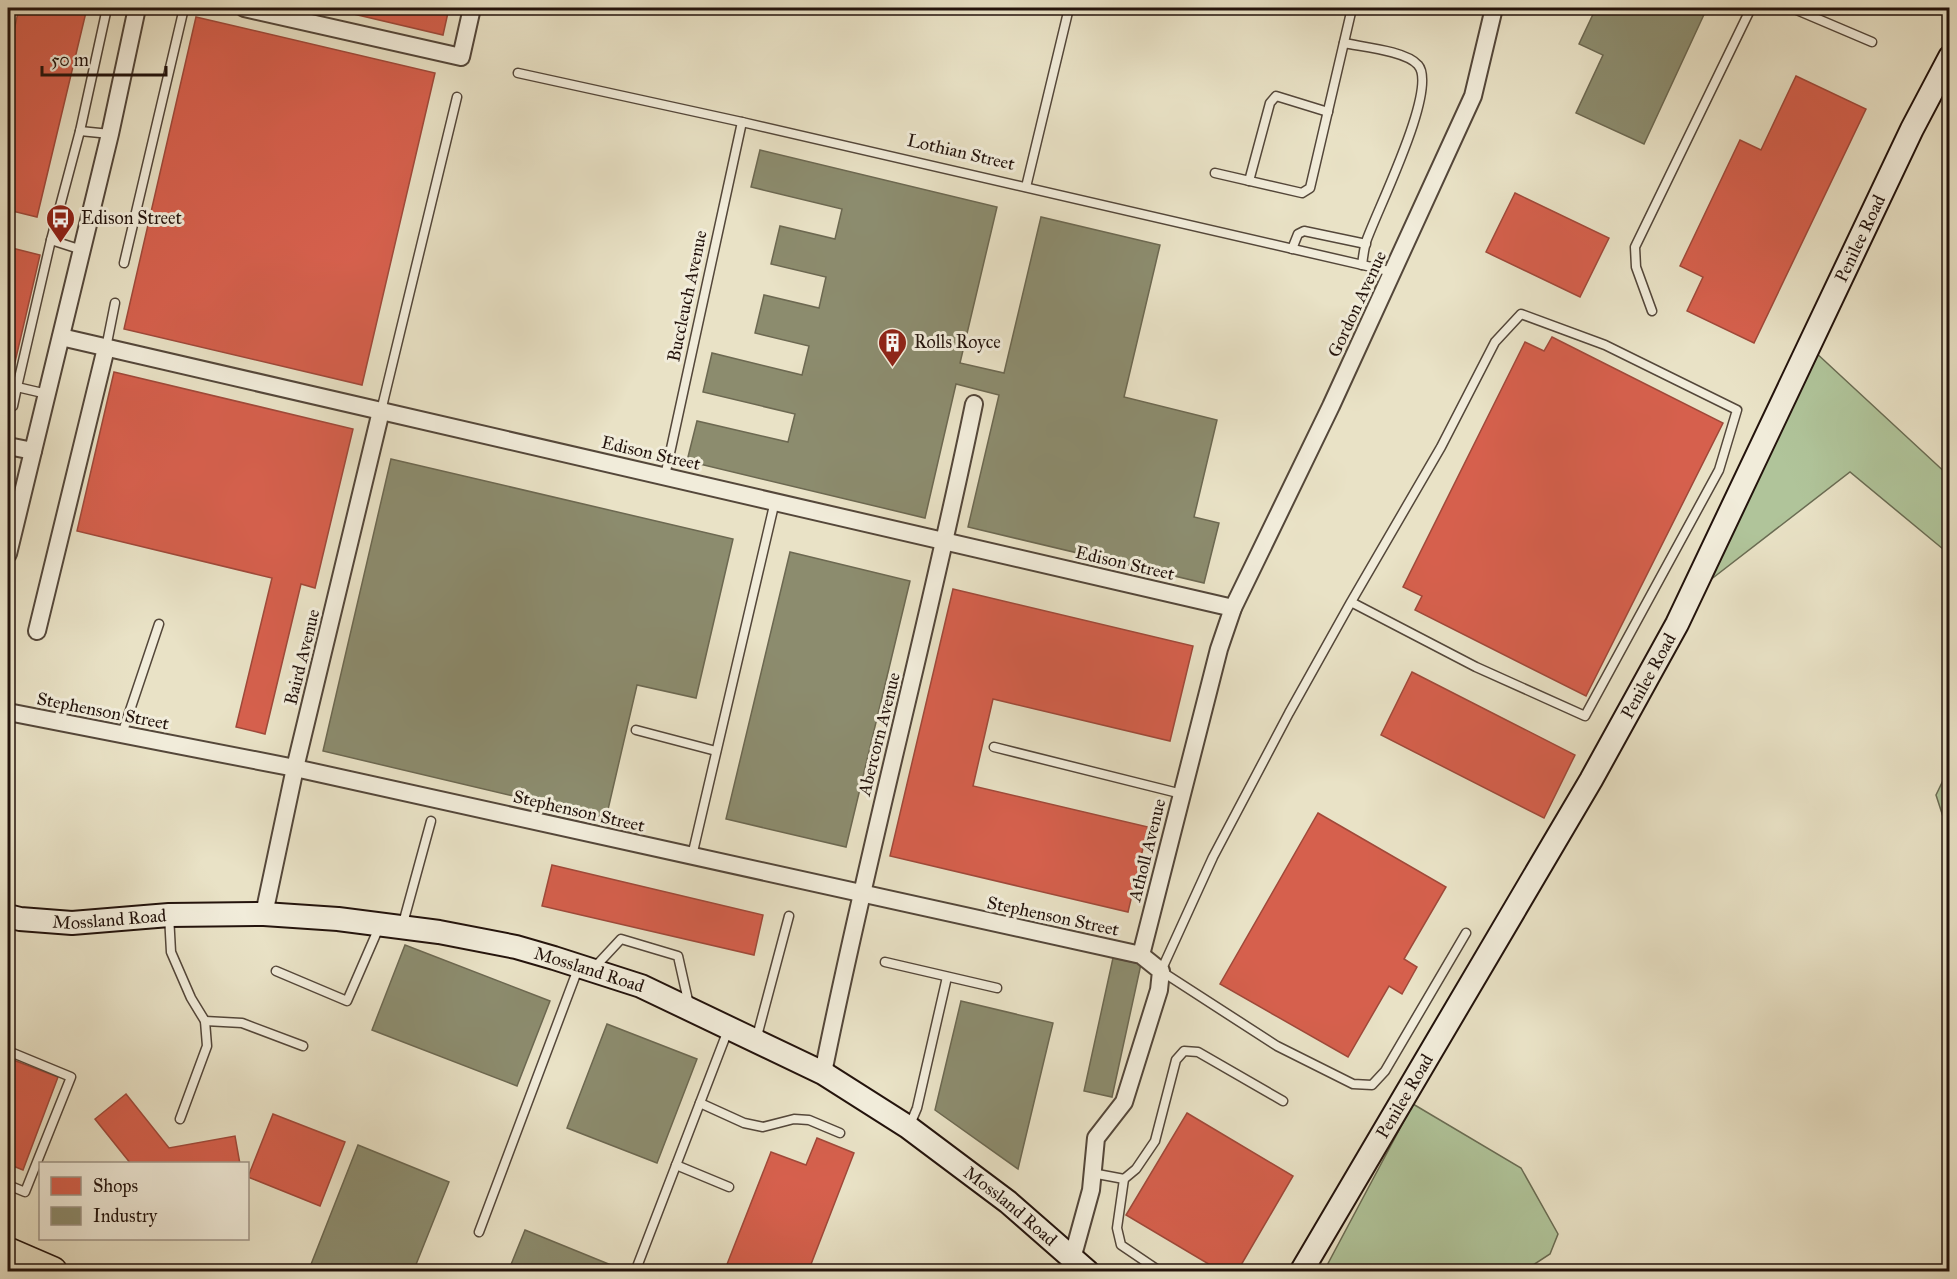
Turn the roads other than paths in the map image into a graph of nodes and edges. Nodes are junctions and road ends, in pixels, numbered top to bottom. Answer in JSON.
{"nodes":[{"id":1,"x":107,"y":8,"type":"edge"},
{"id":2,"x":137,"y":8,"type":"edge"},
{"id":3,"x":184,"y":8,"type":"edge"},
{"id":4,"x":244,"y":8,"type":"edge"},
{"id":5,"x":472,"y":8,"type":"edge"},
{"id":6,"x":1069,"y":8,"type":"edge"},
{"id":7,"x":1352,"y":8,"type":"edge"},
{"id":8,"x":1494,"y":8,"type":"edge"},
{"id":9,"x":1751,"y":8,"type":"edge"},
{"id":10,"x":1792,"y":8,"type":"edge"},
{"id":11,"x":1872,"y":42,"type":"dead end"},
{"id":12,"x":1344,"y":43,"type":"junction"},
{"id":13,"x":1950,"y":57,"type":"edge"},
{"id":14,"x":518,"y":73,"type":"dead end"},
{"id":15,"x":457,"y":97,"type":"dead end"},
{"id":16,"x":1328,"y":112,"type":"junction"},
{"id":17,"x":742,"y":122,"type":"junction"},
{"id":18,"x":80,"y":131,"type":"junction"},
{"id":19,"x":110,"y":134,"type":"junction"},
{"id":20,"x":1215,"y":173,"type":"dead end"},
{"id":21,"x":1249,"y":181,"type":"junction"},
{"id":22,"x":1026,"y":187,"type":"junction"},
{"id":23,"x":51,"y":240,"type":"junction"},
{"id":24,"x":1366,"y":244,"type":"junction"},
{"id":25,"x":1292,"y":249,"type":"junction"},
{"id":26,"x":82,"y":250,"type":"junction"},
{"id":27,"x":124,"y":263,"type":"dead end"},
{"id":28,"x":1362,"y":265,"type":"junction"},
{"id":29,"x":1394,"y":272,"type":"junction"},
{"id":30,"x":115,"y":303,"type":"dead end"},
{"id":31,"x":1652,"y":311,"type":"dead end"},
{"id":32,"x":61,"y":337,"type":"junction"},
{"id":33,"x":106,"y":348,"type":"junction"},
{"id":34,"x":17,"y":387,"type":"junction"},
{"id":35,"x":47,"y":393,"type":"junction"},
{"id":36,"x":974,"y":404,"type":"dead end"},
{"id":37,"x":13,"y":406,"type":"dead end"},
{"id":38,"x":381,"y":411,"type":"junction"},
{"id":39,"x":8,"y":446,"type":"edge"},
{"id":40,"x":33,"y":451,"type":"junction"},
{"id":41,"x":665,"y":476,"type":"junction"},
{"id":42,"x":775,"y":501,"type":"junction"},
{"id":43,"x":946,"y":541,"type":"junction"},
{"id":44,"x":8,"y":554,"type":"edge"},
{"id":45,"x":1351,"y":603,"type":"junction"},
{"id":46,"x":1233,"y":608,"type":"junction"},
{"id":47,"x":159,"y":624,"type":"dead end"},
{"id":48,"x":37,"y":631,"type":"dead end"},
{"id":49,"x":8,"y":712,"type":"edge"},
{"id":50,"x":636,"y":730,"type":"dead end"},
{"id":51,"x":122,"y":734,"type":"junction"},
{"id":52,"x":994,"y":747,"type":"dead end"},
{"id":53,"x":717,"y":751,"type":"junction"},
{"id":54,"x":295,"y":768,"type":"junction"},
{"id":55,"x":1182,"y":794,"type":"junction"},
{"id":56,"x":431,"y":820,"type":"dead end"},
{"id":57,"x":692,"y":856,"type":"junction"},
{"id":58,"x":861,"y":894,"type":"junction"},
{"id":59,"x":264,"y":914,"type":"junction"},
{"id":60,"x":169,"y":915,"type":"junction"},
{"id":61,"x":8,"y":916,"type":"edge"},
{"id":62,"x":789,"y":916,"type":"dead end"},
{"id":63,"x":392,"y":926,"type":"junction"},
{"id":64,"x":1466,"y":933,"type":"dead end"},
{"id":65,"x":1141,"y":955,"type":"junction"},
{"id":66,"x":885,"y":962,"type":"dead end"},
{"id":67,"x":586,"y":968,"type":"junction"},
{"id":68,"x":276,"y":971,"type":"dead end"},
{"id":69,"x":1161,"y":971,"type":"junction"},
{"id":70,"x":947,"y":977,"type":"junction"},
{"id":71,"x":997,"y":988,"type":"dead end"},
{"id":72,"x":689,"y":1008,"type":"junction"},
{"id":73,"x":205,"y":1021,"type":"junction"},
{"id":74,"x":729,"y":1027,"type":"junction"},
{"id":75,"x":756,"y":1040,"type":"junction"},
{"id":76,"x":303,"y":1046,"type":"dead end"},
{"id":77,"x":8,"y":1051,"type":"edge"},
{"id":78,"x":823,"y":1073,"type":"junction"},
{"id":79,"x":1283,"y":1101,"type":"dead end"},
{"id":80,"x":700,"y":1103,"type":"junction"},
{"id":81,"x":180,"y":1119,"type":"dead end"},
{"id":82,"x":909,"y":1128,"type":"junction"},
{"id":83,"x":840,"y":1133,"type":"dead end"},
{"id":84,"x":676,"y":1165,"type":"junction"},
{"id":85,"x":1092,"y":1173,"type":"junction"},
{"id":86,"x":1124,"y":1179,"type":"junction"},
{"id":87,"x":8,"y":1185,"type":"edge"},
{"id":88,"x":729,"y":1187,"type":"dead end"},
{"id":89,"x":479,"y":1232,"type":"dead end"},
{"id":90,"x":8,"y":1253,"type":"edge"},
{"id":91,"x":8,"y":1262,"type":"edge"},
{"id":92,"x":1080,"y":1265,"type":"edge"},
{"id":93,"x":33,"y":1272,"type":"edge"},
{"id":94,"x":52,"y":1272,"type":"edge"},
{"id":95,"x":635,"y":1272,"type":"edge"},
{"id":96,"x":1161,"y":1272,"type":"edge"},
{"id":97,"x":1301,"y":1272,"type":"edge"}],
"edges":[{"from":1,"to":18,"type":"lane"},
{"from":2,"to":19,"type":"street"},
{"from":3,"to":27,"type":"lane"},
{"from":4,"to":5,"type":"street"},
{"from":6,"to":22,"type":"lane"},
{"from":7,"to":12,"type":"lane"},
{"from":8,"to":29,"type":"street","name":"Gordon Avenue"},
{"from":9,"to":31,"type":"lane"},
{"from":10,"to":11,"type":"lane"},
{"from":12,"to":16,"type":"lane"},
{"from":12,"to":24,"type":"lane"},
{"from":13,"to":97,"type":"street","name":"Penilee Road"},
{"from":14,"to":17,"type":"lane","name":"Lothian Street"},
{"from":15,"to":38,"type":"lane"},
{"from":16,"to":21,"type":"lane"},
{"from":16,"to":21,"type":"lane"},
{"from":17,"to":22,"type":"lane","name":"Lothian Street"},
{"from":17,"to":41,"type":"lane","name":"Buccleuch Avenue"},
{"from":18,"to":19,"type":"lane"},
{"from":18,"to":23,"type":"lane"},
{"from":19,"to":26,"type":"street"},
{"from":20,"to":21,"type":"lane"},
{"from":22,"to":25,"type":"lane","name":"Lothian Street"},
{"from":23,"to":26,"type":"lane"},
{"from":23,"to":34,"type":"lane"},
{"from":24,"to":25,"type":"lane"},
{"from":24,"to":28,"type":"lane"},
{"from":25,"to":28,"type":"lane","name":"Lothian Street"},
{"from":26,"to":32,"type":"street"},
{"from":28,"to":29,"type":"lane","name":"Lothian Street"},
{"from":29,"to":46,"type":"street","name":"Gordon Avenue"},
{"from":30,"to":33,"type":"lane"},
{"from":32,"to":33,"type":"street","name":"Edison Street"},
{"from":32,"to":35,"type":"street"},
{"from":33,"to":38,"type":"street","name":"Edison Street"},
{"from":33,"to":48,"type":"street"},
{"from":34,"to":35,"type":"lane"},
{"from":34,"to":37,"type":"lane"},
{"from":35,"to":40,"type":"street"},
{"from":36,"to":43,"type":"street","name":"Abercorn Avenue"},
{"from":38,"to":41,"type":"street","name":"Edison Street"},
{"from":38,"to":54,"type":"street","name":"Baird Avenue"},
{"from":39,"to":40,"type":"street"},
{"from":40,"to":44,"type":"street"},
{"from":41,"to":42,"type":"street","name":"Edison Street"},
{"from":42,"to":43,"type":"street","name":"Edison Street"},
{"from":42,"to":53,"type":"lane"},
{"from":43,"to":46,"type":"street","name":"Edison Street"},
{"from":43,"to":58,"type":"street","name":"Abercorn Avenue"},
{"from":45,"to":45,"type":"lane"},
{"from":45,"to":69,"type":"lane"},
{"from":46,"to":55,"type":"street","name":"Atholl Avenue"},
{"from":47,"to":51,"type":"lane"},
{"from":49,"to":51,"type":"street","name":"Stephenson Street"},
{"from":50,"to":53,"type":"lane"},
{"from":51,"to":54,"type":"street","name":"Stephenson Street"},
{"from":52,"to":55,"type":"lane"},
{"from":53,"to":57,"type":"lane"},
{"from":54,"to":57,"type":"street","name":"Stephenson Street"},
{"from":54,"to":59,"type":"street","name":"Baird Avenue"},
{"from":55,"to":65,"type":"street","name":"Atholl Avenue"},
{"from":56,"to":63,"type":"lane"},
{"from":57,"to":58,"type":"street","name":"Stephenson Street"},
{"from":58,"to":65,"type":"street","name":"Stephenson Street"},
{"from":58,"to":78,"type":"street","name":"Abercorn Avenue"},
{"from":59,"to":60,"type":"street","name":"Mossland Road"},
{"from":59,"to":63,"type":"street","name":"Mossland Road"},
{"from":60,"to":61,"type":"street","name":"Mossland Road"},
{"from":60,"to":73,"type":"lane"},
{"from":62,"to":75,"type":"lane"},
{"from":63,"to":67,"type":"street","name":"Mossland Road"},
{"from":63,"to":68,"type":"lane"},
{"from":64,"to":69,"type":"lane"},
{"from":65,"to":69,"type":"street"},
{"from":66,"to":70,"type":"lane"},
{"from":67,"to":72,"type":"street","name":"Mossland Road"},
{"from":67,"to":72,"type":"lane"},
{"from":67,"to":89,"type":"lane"},
{"from":69,"to":85,"type":"street"},
{"from":70,"to":71,"type":"lane"},
{"from":70,"to":82,"type":"lane"},
{"from":72,"to":74,"type":"street","name":"Mossland Road"},
{"from":73,"to":76,"type":"lane"},
{"from":73,"to":81,"type":"lane"},
{"from":74,"to":75,"type":"street","name":"Mossland Road"},
{"from":74,"to":80,"type":"lane"},
{"from":75,"to":78,"type":"street","name":"Mossland Road"},
{"from":77,"to":87,"type":"lane"},
{"from":78,"to":82,"type":"street","name":"Mossland Road"},
{"from":79,"to":86,"type":"lane"},
{"from":80,"to":83,"type":"lane"},
{"from":80,"to":84,"type":"lane"},
{"from":82,"to":92,"type":"street","name":"Mossland Road"},
{"from":84,"to":88,"type":"lane"},
{"from":84,"to":95,"type":"lane"},
{"from":85,"to":86,"type":"lane"},
{"from":85,"to":92,"type":"street"},
{"from":86,"to":96,"type":"lane"},
{"from":90,"to":94,"type":"highway"},
{"from":91,"to":93,"type":"highway"}]}
